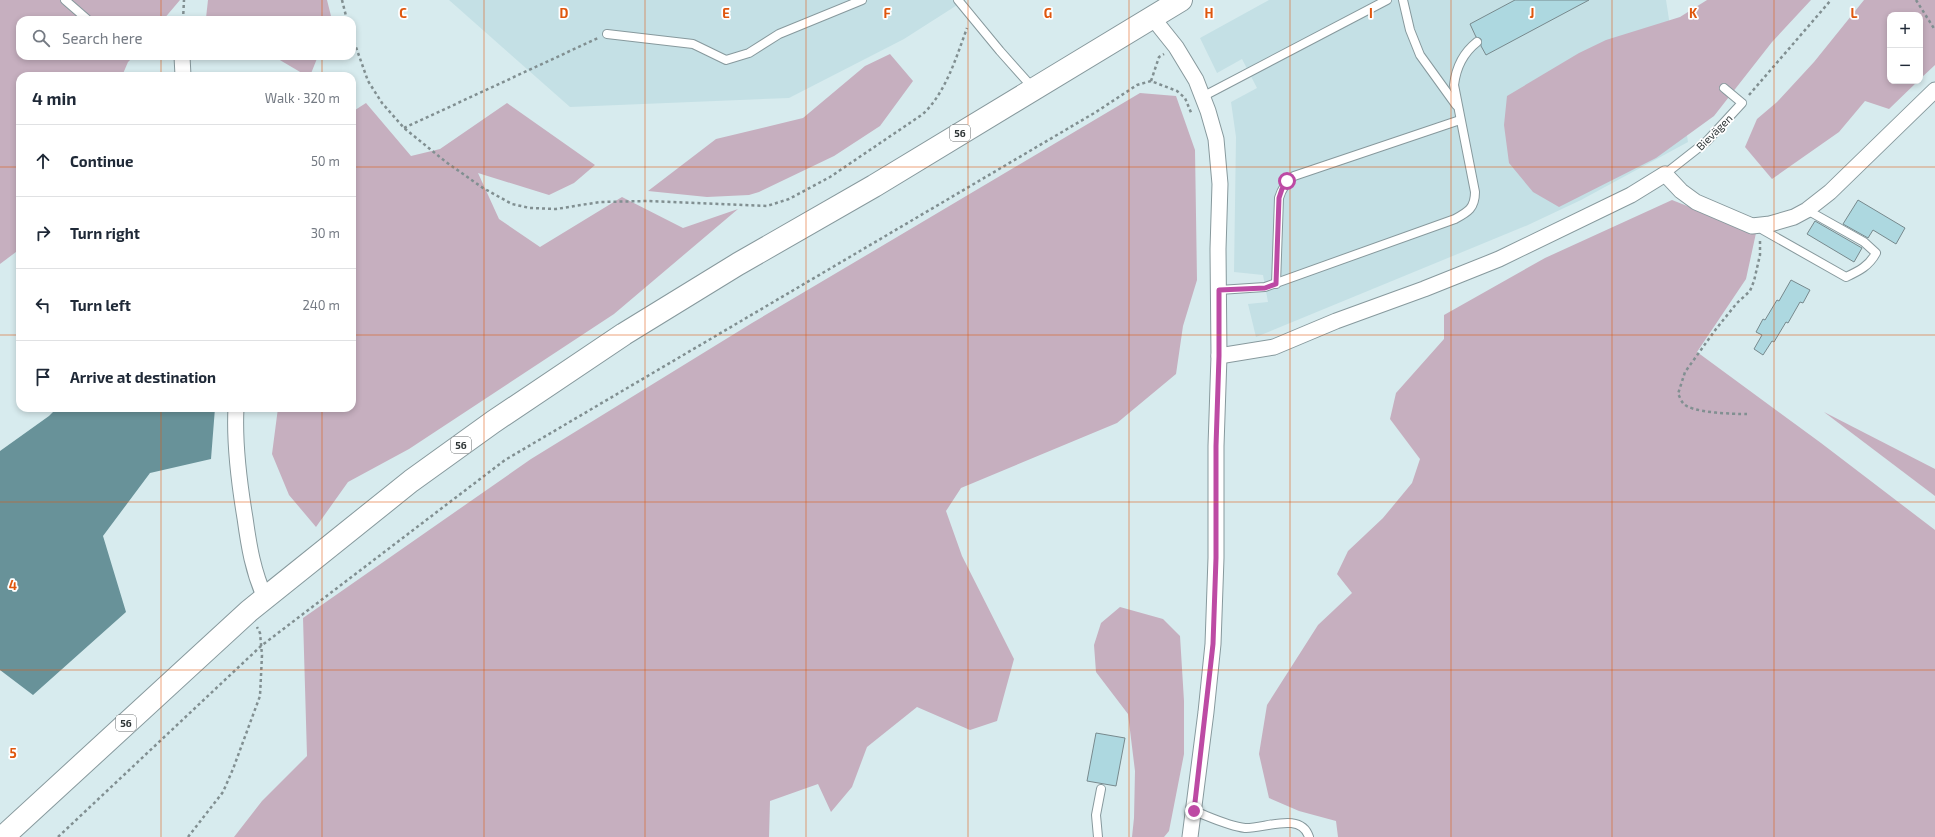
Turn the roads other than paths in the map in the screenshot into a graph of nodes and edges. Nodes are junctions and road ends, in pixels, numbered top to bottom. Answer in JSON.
{"nodes":[{"id":1,"x":65,"y":0,"type":"edge"},
{"id":2,"x":862,"y":0,"type":"edge"},
{"id":3,"x":958,"y":0,"type":"edge"},
{"id":4,"x":1181,"y":0,"type":"edge"},
{"id":5,"x":1387,"y":0,"type":"edge"},
{"id":6,"x":1403,"y":0,"type":"edge"},
{"id":7,"x":83,"y":16,"type":"edge"},
{"id":8,"x":1152,"y":17,"type":"junction"},
{"id":9,"x":607,"y":34,"type":"road end"},
{"id":10,"x":1477,"y":42,"type":"dead end"},
{"id":11,"x":182,"y":60,"type":"edge"},
{"id":12,"x":183,"y":72,"type":"edge"},
{"id":13,"x":1034,"y":88,"type":"junction"},
{"id":14,"x":1724,"y":88,"type":"dead end"},
{"id":15,"x":1935,"y":90,"type":"edge"},
{"id":16,"x":1202,"y":96,"type":"junction"},
{"id":17,"x":1457,"y":108,"type":"junction"},
{"id":18,"x":1460,"y":120,"type":"junction"},
{"id":19,"x":1665,"y":174,"type":"junction"},
{"id":20,"x":1807,"y":210,"type":"junction"},
{"id":21,"x":1761,"y":225,"type":"junction"},
{"id":22,"x":1276,"y":284,"type":"junction"},
{"id":23,"x":1219,"y":290,"type":"junction"},
{"id":24,"x":1219,"y":356,"type":"junction"},
{"id":25,"x":236,"y":412,"type":"edge"},
{"id":26,"x":257,"y":604,"type":"junction"},
{"id":27,"x":1101,"y":789,"type":"dead end"},
{"id":28,"x":1194,"y":811,"type":"junction"},
{"id":29,"x":0,"y":837,"type":"edge"},
{"id":30,"x":3,"y":837,"type":"edge"},
{"id":31,"x":1098,"y":837,"type":"edge"},
{"id":32,"x":1190,"y":837,"type":"edge"},
{"id":33,"x":1309,"y":837,"type":"edge"}],
"edges":[{"from":1,"to":7,"type":"lane"},
{"from":2,"to":9,"type":"lane"},
{"from":3,"to":13,"type":"lane"},
{"from":4,"to":8,"type":"highway","number":"56"},
{"from":5,"to":16,"type":"lane"},
{"from":6,"to":17,"type":"lane"},
{"from":8,"to":13,"type":"highway","number":"56"},
{"from":8,"to":16,"type":"street"},
{"from":10,"to":17,"type":"lane"},
{"from":11,"to":12,"type":"street"},
{"from":13,"to":26,"type":"highway","number":"56"},
{"from":14,"to":19,"type":"lane","name":"Bievägen"},
{"from":15,"to":20,"type":"street"},
{"from":16,"to":23,"type":"street"},
{"from":17,"to":18,"type":"lane"},
{"from":18,"to":22,"type":"lane"},
{"from":18,"to":22,"type":"lane"},
{"from":19,"to":21,"type":"street"},
{"from":19,"to":24,"type":"street"},
{"from":20,"to":21,"type":"street"},
{"from":20,"to":21,"type":"lane"},
{"from":22,"to":23,"type":"lane"},
{"from":23,"to":24,"type":"street"},
{"from":24,"to":28,"type":"street"},
{"from":25,"to":26,"type":"street"},
{"from":26,"to":30,"type":"highway","number":"56"},
{"from":27,"to":31,"type":"lane"},
{"from":28,"to":32,"type":"street"},
{"from":28,"to":33,"type":"lane"},
{"from":29,"to":30,"type":"highway"}]}
